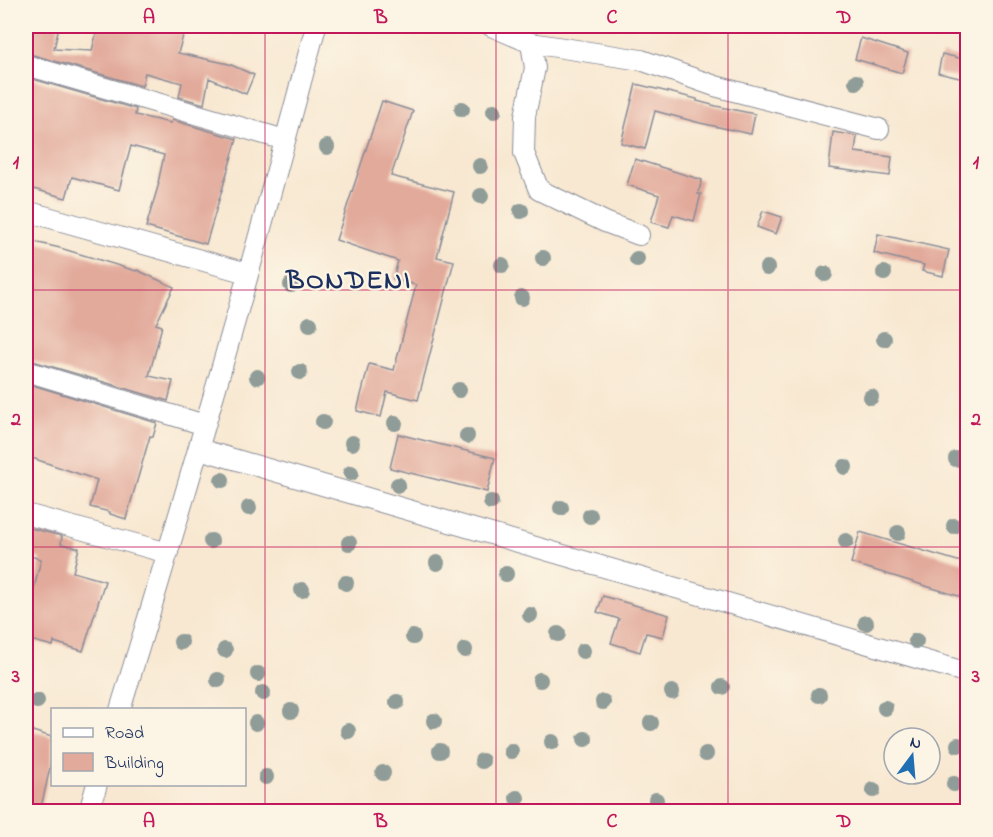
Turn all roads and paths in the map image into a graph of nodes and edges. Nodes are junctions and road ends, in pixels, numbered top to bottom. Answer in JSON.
{"nodes":[{"id":1,"x":316,"y":26,"type":"edge"},
{"id":2,"x":491,"y":26,"type":"edge"},
{"id":3,"x":531,"y":43,"type":"junction"},
{"id":4,"x":26,"y":64,"type":"edge"},
{"id":5,"x":879,"y":129,"type":"dead end"},
{"id":6,"x":285,"y":140,"type":"junction"},
{"id":7,"x":26,"y":211,"type":"edge"},
{"id":8,"x":639,"y":235,"type":"dead end"},
{"id":9,"x":248,"y":273,"type":"junction"},
{"id":10,"x":26,"y":371,"type":"edge"},
{"id":11,"x":206,"y":425,"type":"junction"},
{"id":12,"x":199,"y":449,"type":"junction"},
{"id":13,"x":26,"y":514,"type":"edge"},
{"id":14,"x":168,"y":553,"type":"junction"},
{"id":15,"x":968,"y":673,"type":"edge"},
{"id":16,"x":121,"y":708,"type":"edge"},
{"id":17,"x":96,"y":786,"type":"edge"},
{"id":18,"x":89,"y":812,"type":"edge"}],
"edges":[{"from":1,"to":6,"type":"street"},
{"from":2,"to":3,"type":"street"},
{"from":3,"to":5,"type":"street"},
{"from":3,"to":8,"type":"street"},
{"from":4,"to":6,"type":"street"},
{"from":6,"to":9,"type":"street"},
{"from":7,"to":9,"type":"street"},
{"from":9,"to":11,"type":"street"},
{"from":10,"to":11,"type":"street"},
{"from":11,"to":12,"type":"street"},
{"from":12,"to":14,"type":"street"},
{"from":12,"to":15,"type":"street"},
{"from":13,"to":14,"type":"street"},
{"from":14,"to":16,"type":"street"},
{"from":17,"to":18,"type":"street"}]}
